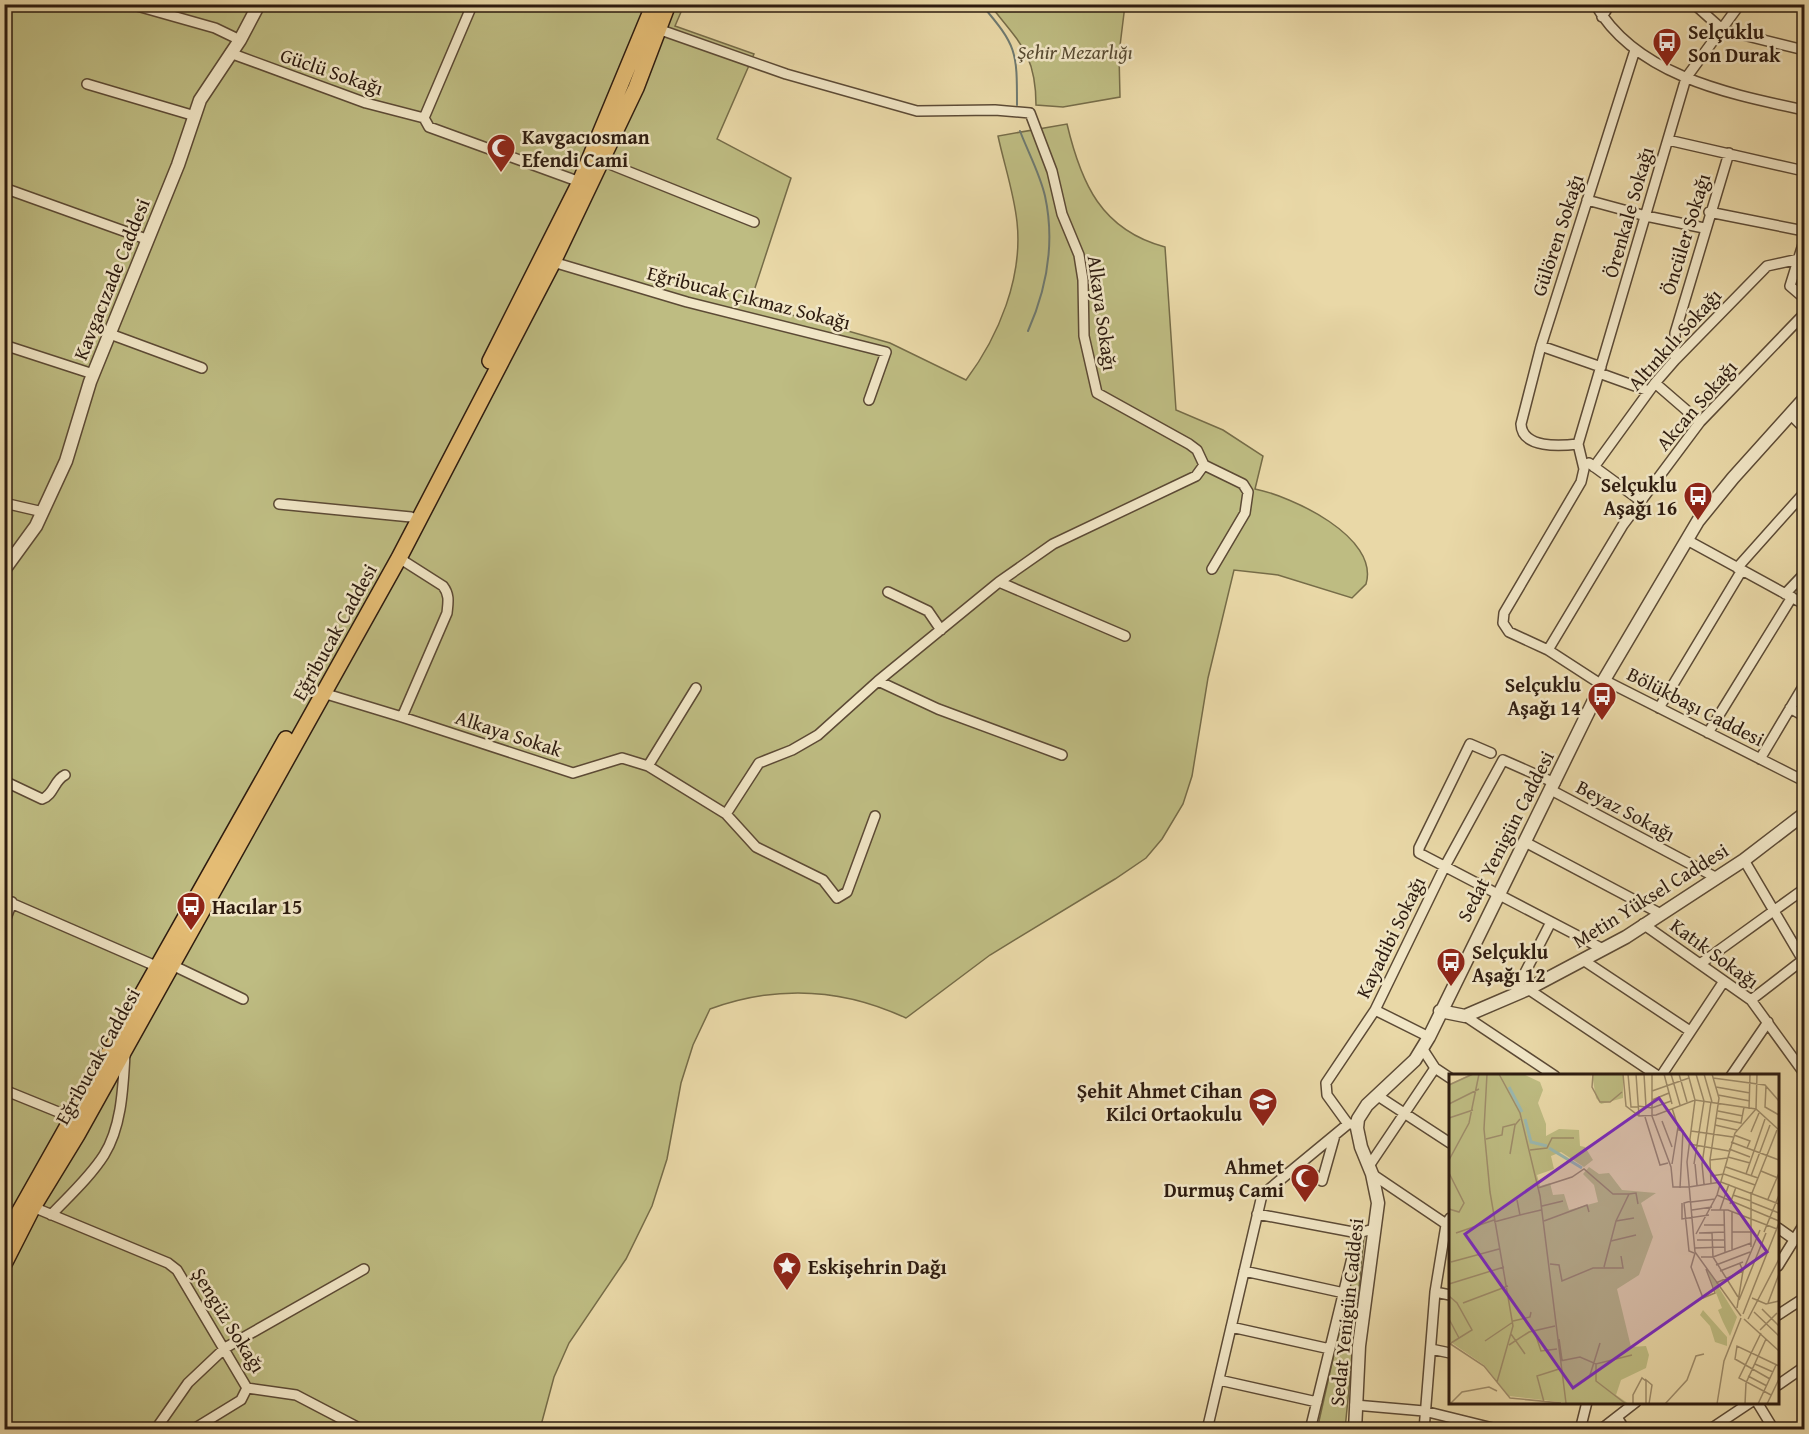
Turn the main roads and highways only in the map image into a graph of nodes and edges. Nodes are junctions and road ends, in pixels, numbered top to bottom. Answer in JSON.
{"nodes":[{"id":1,"x":654,"y":4,"type":"edge"},
{"id":2,"x":668,"y":4,"type":"edge"},
{"id":3,"x":165,"y":966,"type":"junction"},
{"id":4,"x":4,"y":1239,"type":"edge"},
{"id":5,"x":4,"y":1264,"type":"edge"}],
"edges":[{"from":1,"to":3,"type":"main road","name":"Eğribucak Caddesi"},
{"from":2,"to":3,"type":"main road","name":"Eğribucak Caddesi"},
{"from":3,"to":4,"type":"main road","name":"Eğribucak Caddesi"},
{"from":3,"to":5,"type":"main road","name":"Eğribucak Caddesi"}]}
